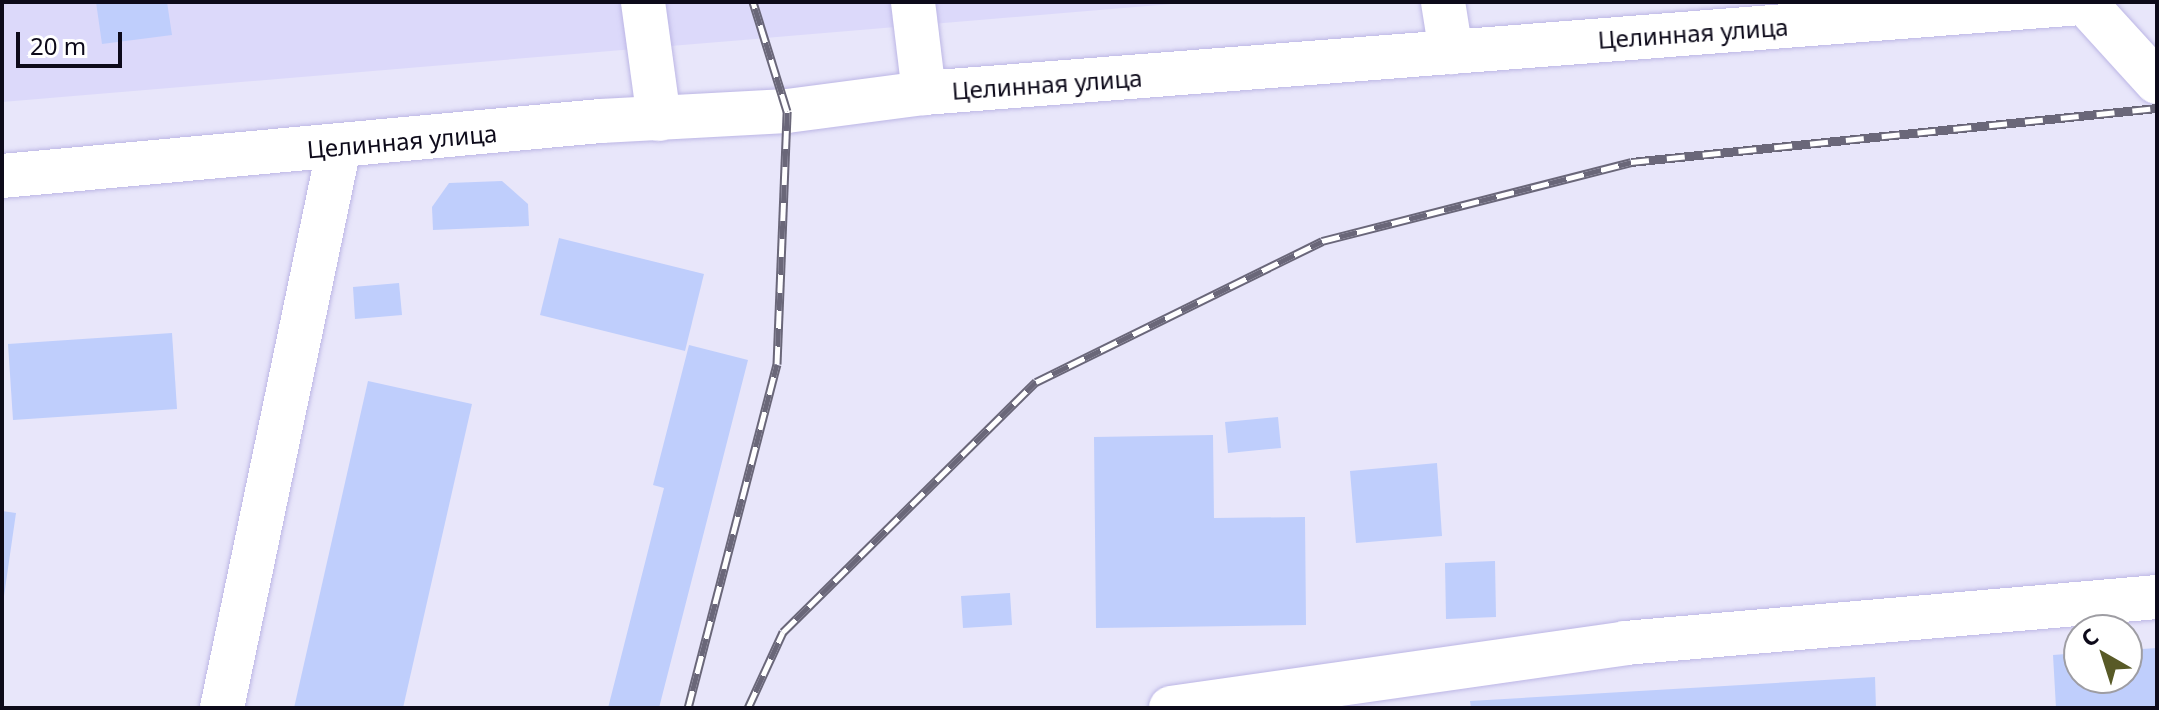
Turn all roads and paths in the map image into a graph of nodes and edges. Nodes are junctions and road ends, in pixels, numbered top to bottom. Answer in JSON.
{"nodes":[{"id":1,"x":643,"y":2,"type":"edge"},
{"id":2,"x":913,"y":2,"type":"edge"},
{"id":3,"x":1443,"y":2,"type":"edge"},
{"id":4,"x":2093,"y":2,"type":"edge"},
{"id":5,"x":2085,"y":3,"type":"edge"},
{"id":6,"x":1451,"y":52,"type":"junction"},
{"id":7,"x":2157,"y":82,"type":"edge"},
{"id":8,"x":924,"y":93,"type":"junction"},
{"id":9,"x":659,"y":119,"type":"junction"},
{"id":10,"x":339,"y":147,"type":"junction"},
{"id":11,"x":2,"y":176,"type":"edge"},
{"id":12,"x":2157,"y":597,"type":"edge"},
{"id":13,"x":1393,"y":693,"type":"edge"},
{"id":14,"x":222,"y":708,"type":"edge"},
{"id":15,"x":1171,"y":708,"type":"edge"}],
"edges":[{"from":1,"to":9,"type":"street"},
{"from":2,"to":8,"type":"street"},
{"from":3,"to":6,"type":"street"},
{"from":4,"to":5,"type":"street","name":"Целинная улица"},
{"from":5,"to":6,"type":"street","name":"Целинная улица"},
{"from":5,"to":7,"type":"street"},
{"from":6,"to":8,"type":"street","name":"Целинная улица"},
{"from":8,"to":9,"type":"street","name":"Целинная улица"},
{"from":9,"to":10,"type":"street","name":"Целинная улица"},
{"from":10,"to":11,"type":"street","name":"Целинная улица"},
{"from":10,"to":14,"type":"street"},
{"from":12,"to":13,"type":"street"},
{"from":13,"to":15,"type":"street"}]}
